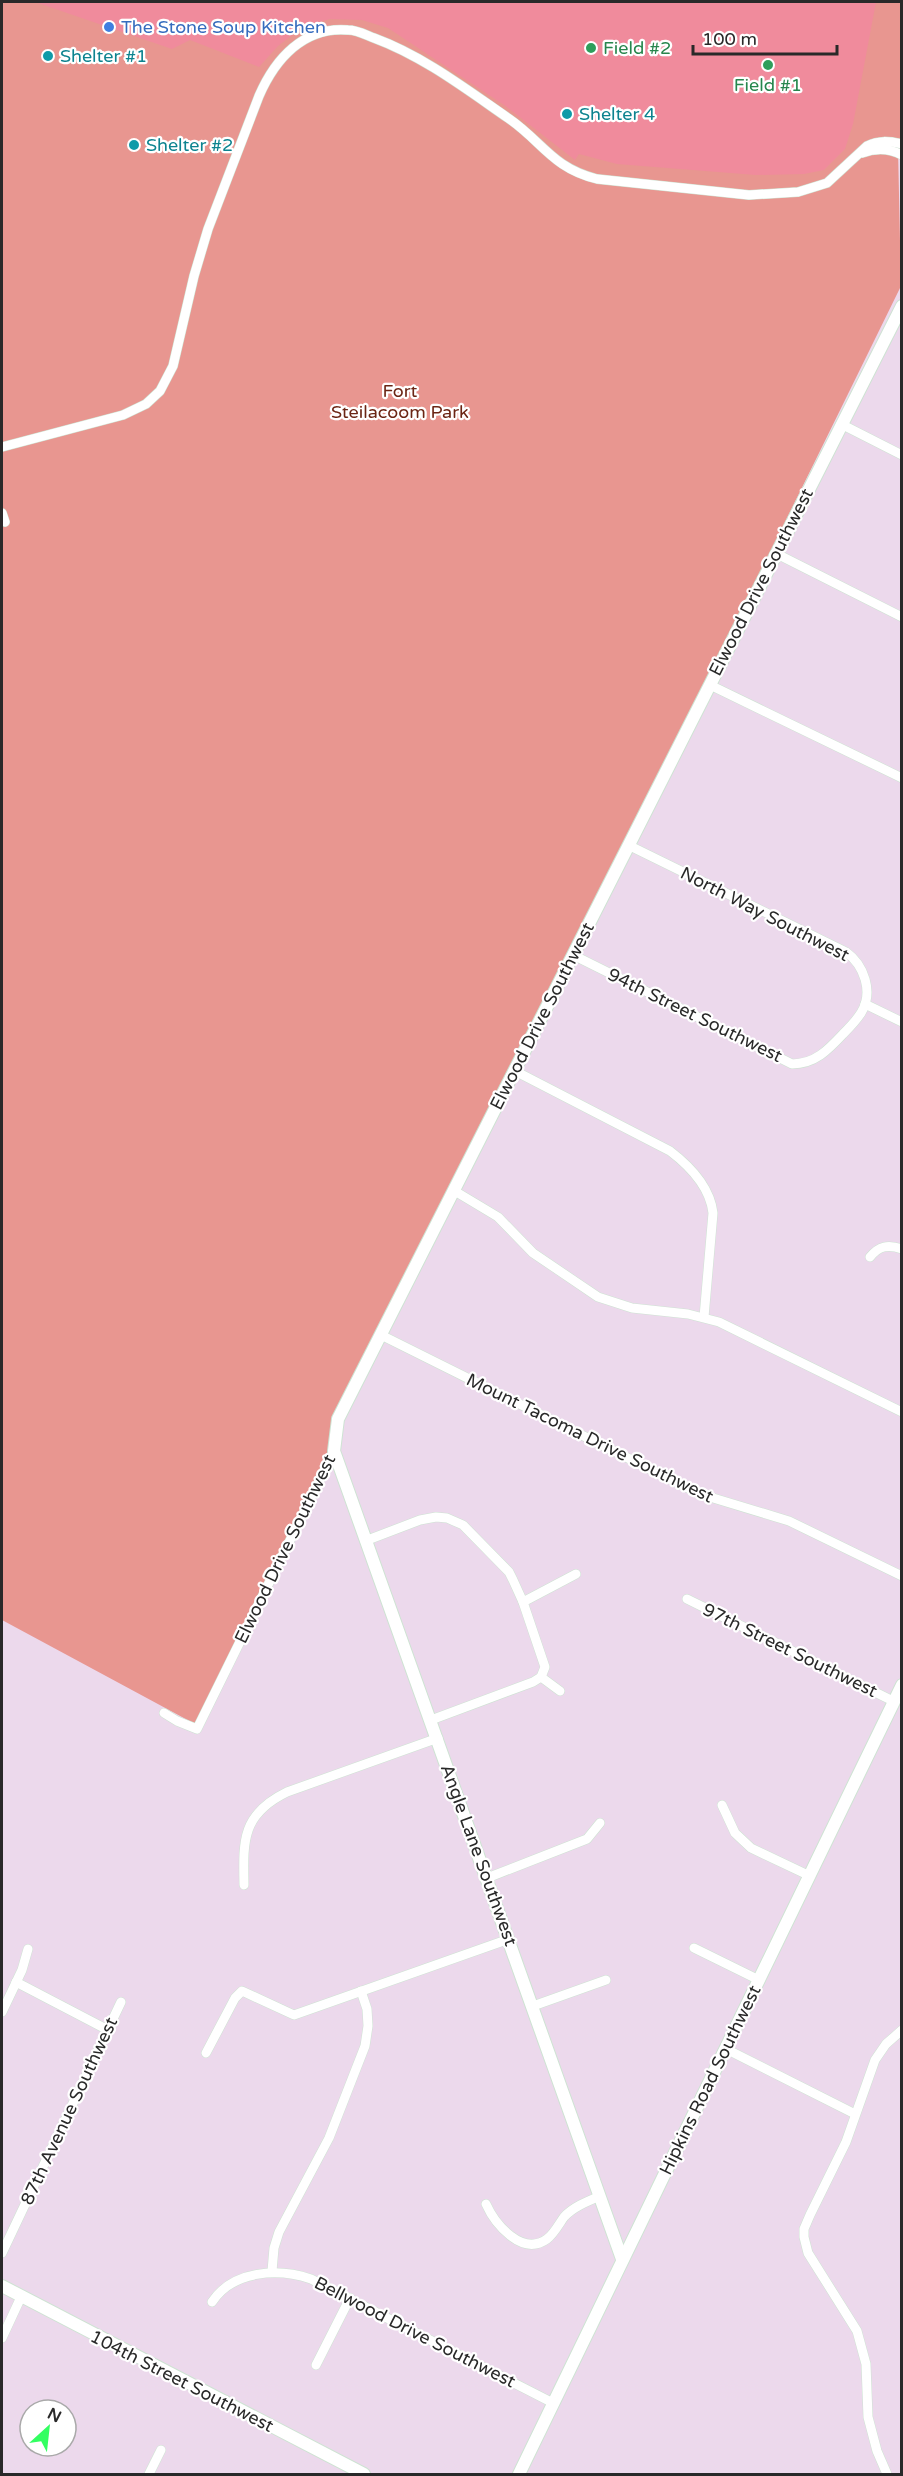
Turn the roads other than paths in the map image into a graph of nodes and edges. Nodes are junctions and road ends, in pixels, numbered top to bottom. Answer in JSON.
{"nodes":[{"id":1,"x":902,"y":144,"type":"edge"},
{"id":2,"x":860,"y":154,"type":"junction"},
{"id":3,"x":902,"y":155,"type":"edge"},
{"id":4,"x":902,"y":306,"type":"edge"},
{"id":5,"x":841,"y":424,"type":"junction"},
{"id":6,"x":2,"y":447,"type":"edge"},
{"id":7,"x":902,"y":454,"type":"edge"},
{"id":8,"x":775,"y":553,"type":"junction"},
{"id":9,"x":902,"y":617,"type":"edge"},
{"id":10,"x":710,"y":685,"type":"junction"},
{"id":11,"x":902,"y":778,"type":"edge"},
{"id":12,"x":628,"y":845,"type":"junction"},
{"id":13,"x":573,"y":955,"type":"junction"},
{"id":14,"x":865,"y":1004,"type":"junction"},
{"id":15,"x":902,"y":1022,"type":"edge"},
{"id":16,"x":515,"y":1071,"type":"junction"},
{"id":17,"x":453,"y":1190,"type":"junction"},
{"id":18,"x":902,"y":1249,"type":"edge"},
{"id":19,"x":870,"y":1257,"type":"dead end"},
{"id":20,"x":704,"y":1317,"type":"junction"},
{"id":21,"x":381,"y":1335,"type":"junction"},
{"id":22,"x":902,"y":1412,"type":"edge"},
{"id":23,"x":334,"y":1451,"type":"junction"},
{"id":24,"x":365,"y":1541,"type":"junction"},
{"id":25,"x":576,"y":1574,"type":"dead end"},
{"id":26,"x":902,"y":1576,"type":"edge"},
{"id":27,"x":687,"y":1599,"type":"dead end"},
{"id":28,"x":523,"y":1602,"type":"junction"},
{"id":29,"x":541,"y":1677,"type":"junction"},
{"id":30,"x":902,"y":1685,"type":"edge"},
{"id":31,"x":560,"y":1691,"type":"dead end"},
{"id":32,"x":893,"y":1701,"type":"junction"},
{"id":33,"x":164,"y":1713,"type":"dead end"},
{"id":34,"x":431,"y":1720,"type":"junction"},
{"id":35,"x":438,"y":1738,"type":"junction"},
{"id":36,"x":722,"y":1805,"type":"dead end"},
{"id":37,"x":600,"y":1823,"type":"dead end"},
{"id":38,"x":810,"y":1876,"type":"junction"},
{"id":39,"x":487,"y":1878,"type":"junction"},
{"id":40,"x":244,"y":1885,"type":"dead end"},
{"id":41,"x":509,"y":1940,"type":"junction"},
{"id":42,"x":694,"y":1948,"type":"dead end"},
{"id":43,"x":28,"y":1949,"type":"dead end"},
{"id":44,"x":606,"y":1980,"type":"dead end"},
{"id":45,"x":759,"y":1980,"type":"junction"},
{"id":46,"x":16,"y":1982,"type":"junction"},
{"id":47,"x":361,"y":1991,"type":"junction"},
{"id":48,"x":121,"y":2002,"type":"dead end"},
{"id":49,"x":533,"y":2006,"type":"junction"},
{"id":50,"x":2,"y":2012,"type":"edge"},
{"id":51,"x":106,"y":2029,"type":"junction"},
{"id":52,"x":902,"y":2030,"type":"edge"},
{"id":53,"x":726,"y":2049,"type":"junction"},
{"id":54,"x":206,"y":2053,"type":"dead end"},
{"id":55,"x":855,"y":2114,"type":"junction"},
{"id":56,"x":600,"y":2196,"type":"junction"},
{"id":57,"x":486,"y":2204,"type":"dead end"},
{"id":58,"x":2,"y":2253,"type":"edge"},
{"id":59,"x":622,"y":2259,"type":"junction"},
{"id":60,"x":272,"y":2271,"type":"junction"},
{"id":61,"x":2,"y":2286,"type":"edge"},
{"id":62,"x":21,"y":2297,"type":"junction"},
{"id":63,"x":350,"y":2298,"type":"junction"},
{"id":64,"x":212,"y":2301,"type":"dead end"},
{"id":65,"x":2,"y":2338,"type":"edge"},
{"id":66,"x":316,"y":2365,"type":"dead end"},
{"id":67,"x":553,"y":2403,"type":"junction"},
{"id":68,"x":161,"y":2450,"type":"dead end"},
{"id":69,"x":149,"y":2475,"type":"edge"},
{"id":70,"x":364,"y":2475,"type":"edge"},
{"id":71,"x":519,"y":2475,"type":"edge"},
{"id":72,"x":887,"y":2475,"type":"edge"}],
"edges":[{"from":1,"to":2,"type":"street"},
{"from":2,"to":3,"type":"street"},
{"from":2,"to":6,"type":"street"},
{"from":4,"to":5,"type":"street","name":"Elwood Drive Southwest"},
{"from":5,"to":7,"type":"street"},
{"from":5,"to":8,"type":"street","name":"Elwood Drive Southwest"},
{"from":8,"to":9,"type":"street"},
{"from":8,"to":10,"type":"street","name":"Elwood Drive Southwest"},
{"from":10,"to":11,"type":"street"},
{"from":10,"to":12,"type":"street","name":"Elwood Drive Southwest"},
{"from":12,"to":13,"type":"street","name":"Elwood Drive Southwest"},
{"from":12,"to":14,"type":"street","name":"North Way Southwest"},
{"from":13,"to":14,"type":"street","name":"94th Street Southwest"},
{"from":13,"to":16,"type":"street","name":"Elwood Drive Southwest"},
{"from":14,"to":15,"type":"street"},
{"from":16,"to":17,"type":"street","name":"Elwood Drive Southwest"},
{"from":16,"to":20,"type":"street"},
{"from":17,"to":20,"type":"street"},
{"from":17,"to":21,"type":"street","name":"Elwood Drive Southwest"},
{"from":18,"to":19,"type":"street"},
{"from":20,"to":22,"type":"street"},
{"from":21,"to":23,"type":"street","name":"Elwood Drive Southwest"},
{"from":21,"to":26,"type":"street","name":"Mount Tacoma Drive Southwest"},
{"from":23,"to":24,"type":"street","name":"Angle Lane Southwest"},
{"from":23,"to":33,"type":"street","name":"Elwood Drive Southwest"},
{"from":24,"to":28,"type":"street"},
{"from":24,"to":34,"type":"street","name":"Angle Lane Southwest"},
{"from":25,"to":28,"type":"street"},
{"from":27,"to":32,"type":"street","name":"97th Street Southwest"},
{"from":28,"to":29,"type":"street"},
{"from":29,"to":31,"type":"street"},
{"from":29,"to":34,"type":"street"},
{"from":30,"to":32,"type":"street","name":"Hipkins Road Southwest"},
{"from":32,"to":38,"type":"street","name":"Hipkins Road Southwest"},
{"from":34,"to":35,"type":"street","name":"Angle Lane Southwest"},
{"from":35,"to":39,"type":"street","name":"Angle Lane Southwest"},
{"from":35,"to":40,"type":"street"},
{"from":36,"to":38,"type":"street"},
{"from":37,"to":39,"type":"street"},
{"from":38,"to":45,"type":"street","name":"Hipkins Road Southwest"},
{"from":39,"to":41,"type":"street","name":"Angle Lane Southwest"},
{"from":41,"to":47,"type":"street"},
{"from":41,"to":49,"type":"street","name":"Angle Lane Southwest"},
{"from":42,"to":45,"type":"street"},
{"from":43,"to":46,"type":"street"},
{"from":44,"to":49,"type":"street"},
{"from":45,"to":53,"type":"street","name":"Hipkins Road Southwest"},
{"from":46,"to":50,"type":"street"},
{"from":46,"to":51,"type":"street"},
{"from":47,"to":54,"type":"street"},
{"from":47,"to":60,"type":"street"},
{"from":48,"to":51,"type":"street","name":"87th Avenue Southwest"},
{"from":49,"to":56,"type":"street","name":"Angle Lane Southwest"},
{"from":51,"to":58,"type":"street","name":"87th Avenue Southwest"},
{"from":52,"to":55,"type":"street"},
{"from":53,"to":55,"type":"street"},
{"from":53,"to":59,"type":"street","name":"Hipkins Road Southwest"},
{"from":55,"to":72,"type":"street"},
{"from":56,"to":57,"type":"street"},
{"from":56,"to":59,"type":"street","name":"Angle Lane Southwest"},
{"from":59,"to":67,"type":"street","name":"Hipkins Road Southwest"},
{"from":60,"to":63,"type":"street","name":"Bellwood Drive Southwest"},
{"from":60,"to":64,"type":"street","name":"Bellwood Drive Southwest"},
{"from":61,"to":62,"type":"street","name":"104th Street Southwest"},
{"from":62,"to":65,"type":"street"},
{"from":62,"to":70,"type":"street","name":"104th Street Southwest"},
{"from":63,"to":66,"type":"street"},
{"from":63,"to":67,"type":"street","name":"Bellwood Drive Southwest"},
{"from":67,"to":71,"type":"street","name":"Hipkins Road Southwest"},
{"from":68,"to":69,"type":"street"}]}
